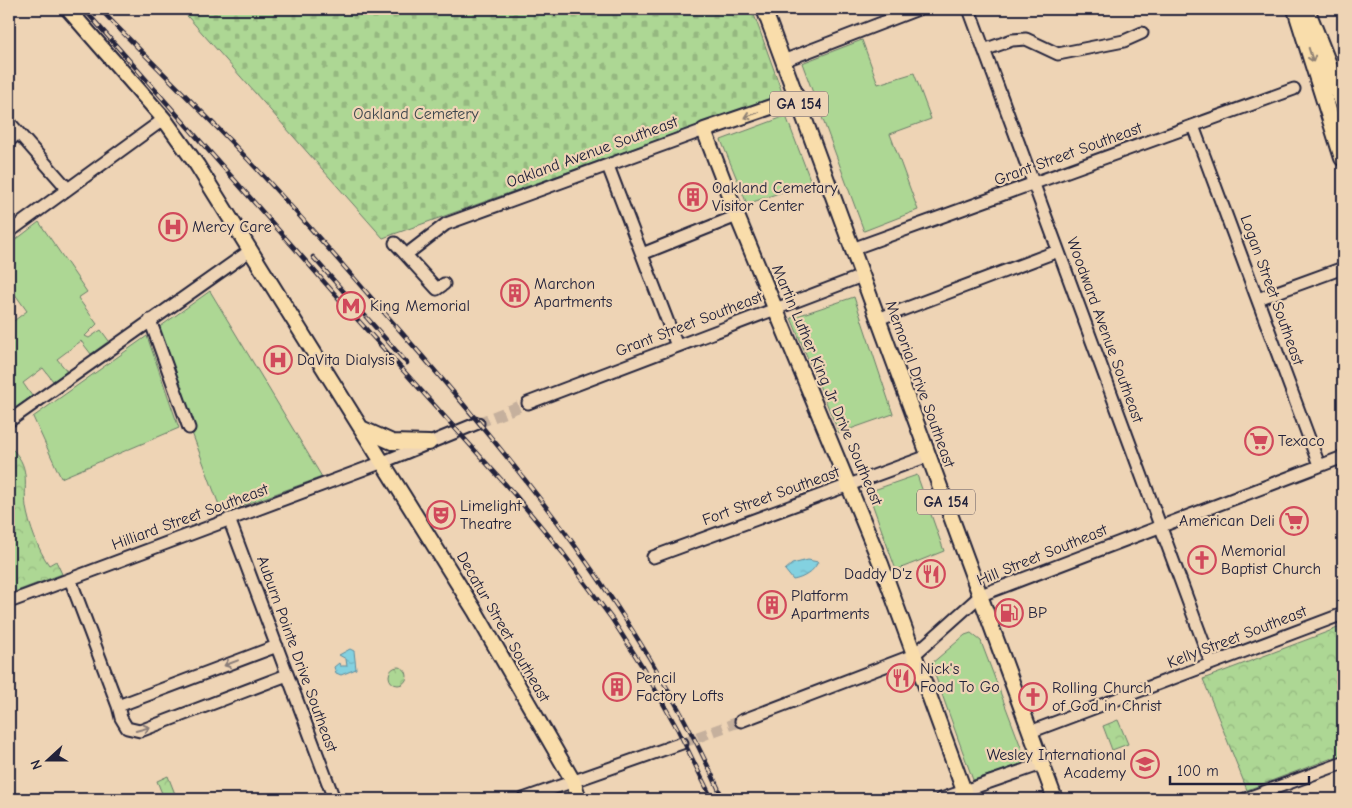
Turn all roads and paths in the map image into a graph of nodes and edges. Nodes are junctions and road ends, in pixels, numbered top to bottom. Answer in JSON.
{"nodes":[{"id":1,"x":68,"y":9,"type":"edge"},
{"id":2,"x":764,"y":9,"type":"edge"},
{"id":3,"x":918,"y":9,"type":"edge"},
{"id":4,"x":969,"y":9,"type":"edge"},
{"id":5,"x":1296,"y":9,"type":"edge"},
{"id":6,"x":1306,"y":9,"type":"edge"},
{"id":7,"x":1142,"y":32,"type":"dead end"},
{"id":8,"x":984,"y":50,"type":"junction"},
{"id":9,"x":783,"y":61,"type":"junction"},
{"id":10,"x":1294,"y":89,"type":"dead end"},
{"id":11,"x":797,"y":98,"type":"junction"},
{"id":12,"x":1343,"y":102,"type":"edge"},
{"id":13,"x":164,"y":119,"type":"junction"},
{"id":14,"x":9,"y":122,"type":"edge"},
{"id":15,"x":1193,"y":126,"type":"junction"},
{"id":16,"x":704,"y":130,"type":"junction"},
{"id":17,"x":18,"y":133,"type":"junction"},
{"id":18,"x":9,"y":141,"type":"edge"},
{"id":19,"x":1343,"y":158,"type":"edge"},
{"id":20,"x":608,"y":166,"type":"junction"},
{"id":21,"x":1033,"y":184,"type":"junction"},
{"id":22,"x":67,"y":188,"type":"junction"},
{"id":23,"x":737,"y":216,"type":"junction"},
{"id":24,"x":9,"y":232,"type":"edge"},
{"id":25,"x":395,"y":242,"type":"dead end"},
{"id":26,"x":852,"y":249,"type":"junction"},
{"id":27,"x":250,"y":250,"type":"junction"},
{"id":28,"x":1058,"y":252,"type":"junction"},
{"id":29,"x":407,"y":254,"type":"junction"},
{"id":30,"x":642,"y":254,"type":"junction"},
{"id":31,"x":1343,"y":268,"type":"edge"},
{"id":32,"x":862,"y":276,"type":"junction"},
{"id":33,"x":444,"y":284,"type":"dead end"},
{"id":34,"x":1258,"y":299,"type":"junction"},
{"id":35,"x":776,"y":309,"type":"junction"},
{"id":36,"x":878,"y":319,"type":"junction"},
{"id":37,"x":150,"y":320,"type":"junction"},
{"id":38,"x":677,"y":346,"type":"junction"},
{"id":39,"x":528,"y":403,"type":"tunnel mouth"},
{"id":40,"x":9,"y":421,"type":"edge"},
{"id":41,"x":478,"y":423,"type":"tunnel mouth"},
{"id":42,"x":189,"y":428,"type":"dead end"},
{"id":43,"x":362,"y":429,"type":"junction"},
{"id":44,"x":429,"y":443,"type":"junction"},
{"id":45,"x":928,"y":456,"type":"junction"},
{"id":46,"x":1343,"y":456,"type":"edge"},
{"id":47,"x":383,"y":462,"type":"junction"},
{"id":48,"x":1320,"y":465,"type":"junction"},
{"id":49,"x":849,"y":484,"type":"junction"},
{"id":50,"x":229,"y":519,"type":"junction"},
{"id":51,"x":1160,"y":525,"type":"junction"},
{"id":52,"x":653,"y":557,"type":"dead end"},
{"id":53,"x":70,"y":579,"type":"junction"},
{"id":54,"x":981,"y":595,"type":"junction"},
{"id":55,"x":9,"y":602,"type":"edge"},
{"id":56,"x":1343,"y":614,"type":"edge"},
{"id":57,"x":277,"y":646,"type":"junction"},
{"id":58,"x":914,"y":655,"type":"junction"},
{"id":59,"x":1211,"y":663,"type":"junction"},
{"id":60,"x":287,"y":675,"type":"junction"},
{"id":61,"x":118,"y":706,"type":"junction"},
{"id":62,"x":741,"y":721,"type":"tunnel mouth"},
{"id":63,"x":1030,"y":732,"type":"junction"},
{"id":64,"x":682,"y":743,"type":"tunnel mouth"},
{"id":65,"x":1343,"y":763,"type":"edge"},
{"id":66,"x":1042,"y":764,"type":"junction"},
{"id":67,"x":573,"y":781,"type":"junction"},
{"id":68,"x":965,"y":795,"type":"edge"},
{"id":69,"x":1259,"y":797,"type":"edge"},
{"id":70,"x":334,"y":799,"type":"edge"},
{"id":71,"x":523,"y":799,"type":"edge"},
{"id":72,"x":579,"y":799,"type":"edge"},
{"id":73,"x":941,"y":799,"type":"edge"},
{"id":74,"x":1055,"y":799,"type":"edge"},
{"id":75,"x":1245,"y":799,"type":"edge"}],
"edges":[{"from":1,"to":13,"type":"main road","name":"Decatur Street Southeast"},
{"from":2,"to":9,"type":"main road","name":"Memorial Drive Southeast","number":"GA 154"},
{"from":3,"to":9,"type":"street"},
{"from":4,"to":8,"type":"street","name":"Woodward Avenue Southeast"},
{"from":5,"to":19,"type":"highway","one_way":true},
{"from":6,"to":12,"type":"highway"},
{"from":7,"to":8,"type":"street"},
{"from":8,"to":21,"type":"street","name":"Woodward Avenue Southeast"},
{"from":9,"to":11,"type":"main road","name":"Memorial Drive Southeast","number":"GA 154"},
{"from":10,"to":15,"type":"street","name":"Grant Street Southeast"},
{"from":11,"to":16,"type":"main road","name":"Oakland Avenue Southeast","one_way":true},
{"from":11,"to":26,"type":"main road","name":"Memorial Drive Southeast","number":"GA 154"},
{"from":13,"to":22,"type":"street"},
{"from":13,"to":27,"type":"main road","name":"Decatur Street Southeast"},
{"from":14,"to":17,"type":"street"},
{"from":15,"to":21,"type":"street","name":"Grant Street Southeast"},
{"from":15,"to":34,"type":"street","name":"Logan Street Southeast"},
{"from":16,"to":20,"type":"street","name":"Oakland Avenue Southeast"},
{"from":16,"to":23,"type":"main road","name":"Martin Luther King Jr Drive Southeast"},
{"from":17,"to":18,"type":"street"},
{"from":17,"to":22,"type":"street"},
{"from":20,"to":29,"type":"street","name":"Oakland Avenue Southeast"},
{"from":20,"to":30,"type":"street"},
{"from":21,"to":26,"type":"street","name":"Grant Street Southeast"},
{"from":21,"to":28,"type":"street","name":"Woodward Avenue Southeast"},
{"from":22,"to":24,"type":"street"},
{"from":23,"to":30,"type":"street"},
{"from":23,"to":35,"type":"main road","name":"Martin Luther King Jr Drive Southeast"},
{"from":25,"to":29,"type":"street"},
{"from":26,"to":32,"type":"main road","name":"Memorial Drive Southeast","number":"GA 154"},
{"from":27,"to":37,"type":"street"},
{"from":27,"to":43,"type":"main road","name":"Decatur Street Southeast"},
{"from":28,"to":36,"type":"street"},
{"from":28,"to":51,"type":"street","name":"Woodward Avenue Southeast"},
{"from":29,"to":33,"type":"street"},
{"from":30,"to":38,"type":"street"},
{"from":31,"to":34,"type":"street"},
{"from":32,"to":35,"type":"street","name":"Grant Street Southeast"},
{"from":32,"to":36,"type":"main road","name":"Memorial Drive Southeast","number":"GA 154"},
{"from":34,"to":48,"type":"street","name":"Logan Street Southeast"},
{"from":35,"to":38,"type":"street","name":"Grant Street Southeast"},
{"from":35,"to":49,"type":"main road","name":"Martin Luther King Jr Drive Southeast"},
{"from":36,"to":45,"type":"main road","name":"Memorial Drive Southeast","number":"GA 154"},
{"from":37,"to":40,"type":"street"},
{"from":37,"to":42,"type":"street"},
{"from":38,"to":39,"type":"street","name":"Grant Street Southeast"},
{"from":41,"to":44,"type":"street"},
{"from":43,"to":44,"type":"main road"},
{"from":43,"to":47,"type":"main road","name":"Decatur Street Southeast"},
{"from":44,"to":47,"type":"street"},
{"from":45,"to":49,"type":"street","name":"Fort Street Southeast"},
{"from":45,"to":54,"type":"main road","name":"Memorial Drive Southeast","number":"GA 154"},
{"from":46,"to":48,"type":"street","name":"Hill Street Southeast"},
{"from":47,"to":50,"type":"street","name":"Hilliard Street Southeast"},
{"from":47,"to":67,"type":"main road","name":"Decatur Street Southeast"},
{"from":48,"to":51,"type":"street","name":"Hill Street Southeast"},
{"from":49,"to":52,"type":"street","name":"Fort Street Southeast"},
{"from":49,"to":58,"type":"main road","name":"Martin Luther King Jr Drive Southeast"},
{"from":50,"to":53,"type":"street","name":"Hilliard Street Southeast"},
{"from":50,"to":57,"type":"street","name":"Auburn Pointe Drive Southeast"},
{"from":51,"to":54,"type":"street","name":"Hill Street Southeast"},
{"from":51,"to":59,"type":"street","name":"Woodward Avenue Southeast"},
{"from":53,"to":55,"type":"street","name":"Hilliard Street Southeast"},
{"from":53,"to":61,"type":"street"},
{"from":54,"to":58,"type":"street","name":"Hill Street Southeast"},
{"from":54,"to":63,"type":"main road","name":"Memorial Drive Southeast","number":"GA 154"},
{"from":56,"to":59,"type":"street","name":"Kelly Street Southeast"},
{"from":57,"to":60,"type":"street","name":"Auburn Pointe Drive Southeast"},
{"from":57,"to":61,"type":"street","one_way":true},
{"from":58,"to":62,"type":"street","name":"Hill Street Southeast"},
{"from":58,"to":68,"type":"main road","name":"Martin Luther King Jr Drive Southeast"},
{"from":59,"to":63,"type":"street","name":"Kelly Street Southeast"},
{"from":61,"to":60,"type":"street","one_way":true},
{"from":60,"to":70,"type":"street","name":"Auburn Pointe Drive Southeast"},
{"from":63,"to":66,"type":"main road","name":"Memorial Drive Southeast","number":"GA 154"},
{"from":64,"to":67,"type":"street"},
{"from":65,"to":69,"type":"street"},
{"from":66,"to":68,"type":"street"},
{"from":66,"to":74,"type":"main road","name":"Memorial Drive Southeast","number":"GA 154"},
{"from":67,"to":71,"type":"street"},
{"from":67,"to":72,"type":"main road","name":"Decatur Street Southeast"},
{"from":68,"to":73,"type":"street"},
{"from":69,"to":75,"type":"street"}]}
